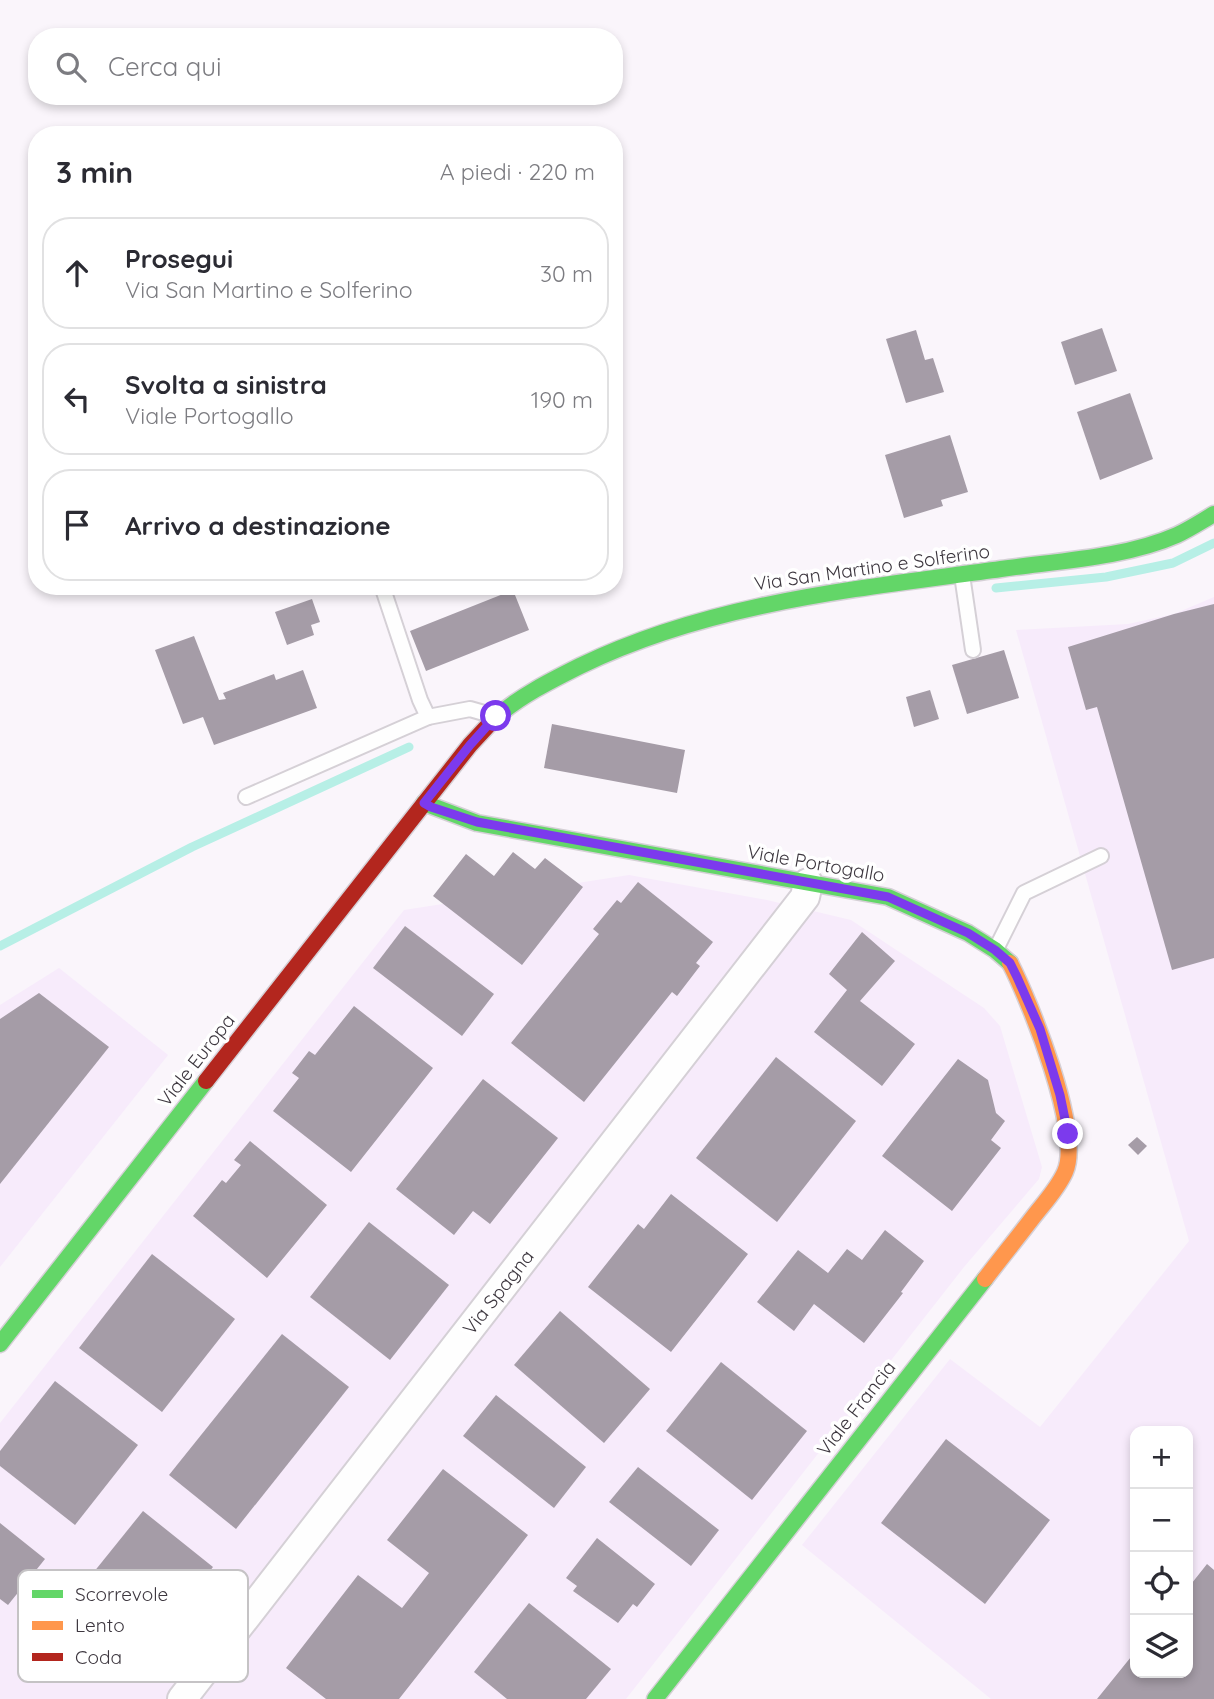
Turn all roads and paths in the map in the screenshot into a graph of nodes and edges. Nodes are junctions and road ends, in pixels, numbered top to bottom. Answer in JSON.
{"nodes":[{"id":1,"x":1214,"y":514,"type":"edge"},
{"id":2,"x":963,"y":581,"type":"junction"},
{"id":3,"x":385,"y":595,"type":"edge"},
{"id":4,"x":974,"y":650,"type":"dead end"},
{"id":5,"x":496,"y":716,"type":"junction"},
{"id":6,"x":428,"y":717,"type":"junction"},
{"id":7,"x":246,"y":797,"type":"dead end"},
{"id":8,"x":424,"y":803,"type":"junction"},
{"id":9,"x":1101,"y":856,"type":"dead end"},
{"id":10,"x":808,"y":883,"type":"junction"},
{"id":11,"x":995,"y":950,"type":"junction"},
{"id":12,"x":1068,"y":1134,"type":"joint"},
{"id":13,"x":0,"y":1344,"type":"edge"},
{"id":14,"x":248,"y":1614,"type":"edge"},
{"id":15,"x":195,"y":1682,"type":"edge"},
{"id":16,"x":182,"y":1699,"type":"edge"},
{"id":17,"x":654,"y":1699,"type":"edge"}],
"edges":[{"from":1,"to":2,"type":"street","name":"Via San Martino e Solferino"},
{"from":2,"to":4,"type":"lane"},
{"from":2,"to":5,"type":"street","name":"Via San Martino e Solferino"},
{"from":3,"to":6,"type":"lane"},
{"from":5,"to":6,"type":"lane"},
{"from":5,"to":8,"type":"street","name":"Via San Martino e Solferino"},
{"from":6,"to":7,"type":"lane"},
{"from":8,"to":10,"type":"street","name":"Viale Portogallo"},
{"from":8,"to":13,"type":"street","name":"Viale Europa"},
{"from":9,"to":11,"type":"lane"},
{"from":10,"to":11,"type":"street","name":"Viale Portogallo"},
{"from":10,"to":14,"type":"street","name":"Via Spagna"},
{"from":11,"to":12,"type":"street","name":"Viale Portogallo"},
{"from":12,"to":17,"type":"street","name":"Viale Francia"},
{"from":15,"to":16,"type":"street","name":"Via Spagna"}]}
